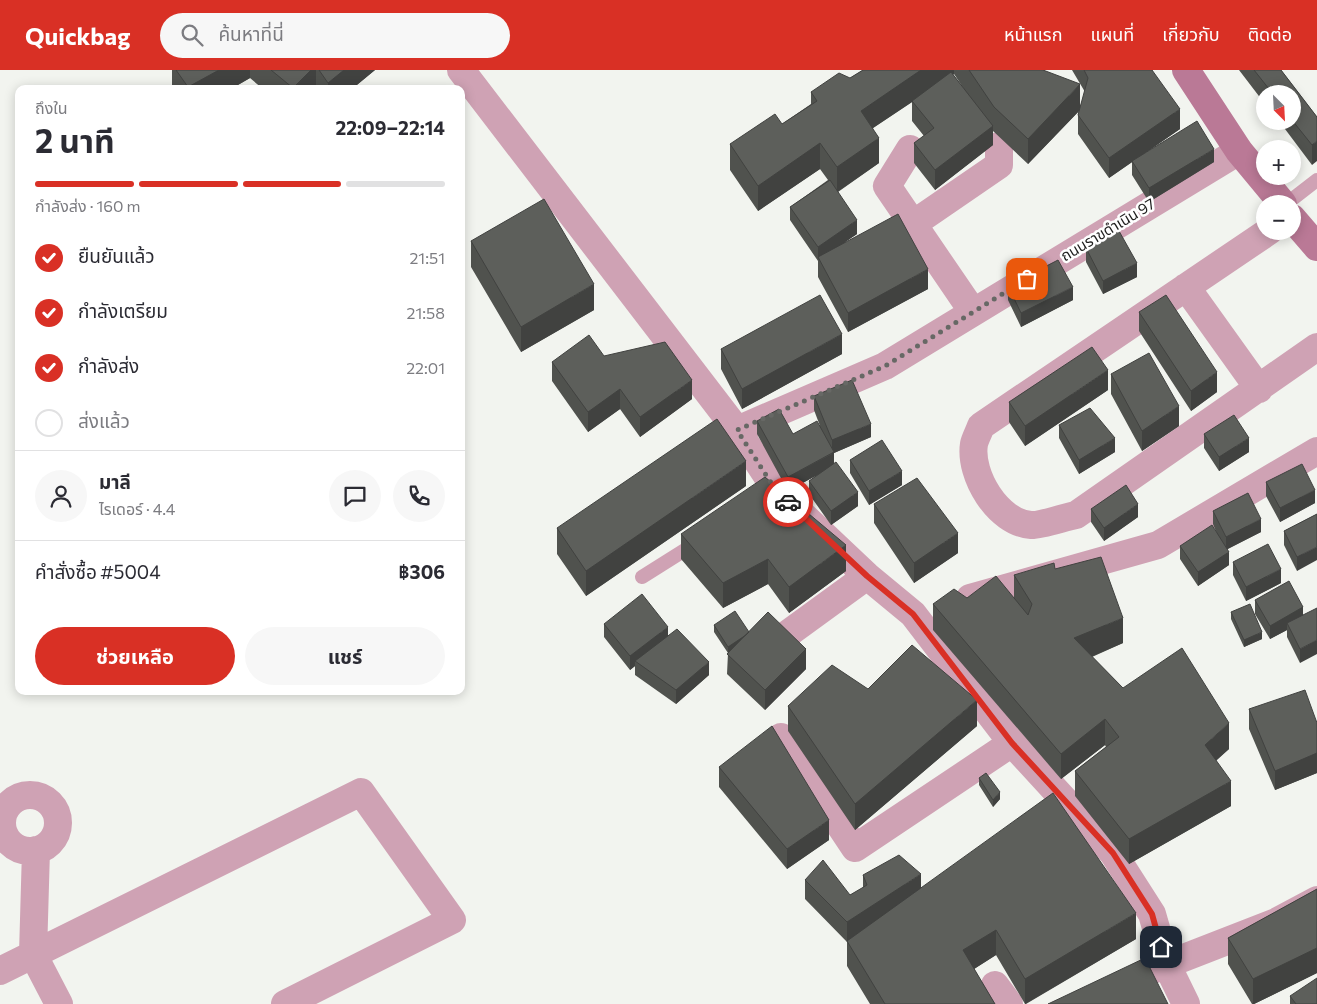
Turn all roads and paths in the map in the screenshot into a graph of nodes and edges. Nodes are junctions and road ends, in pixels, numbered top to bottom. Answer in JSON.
{"nodes":[{"id":1,"x":462,"y":70,"type":"edge"},
{"id":2,"x":1186,"y":70,"type":"edge"},
{"id":3,"x":1000,"y":146,"type":"dead end"},
{"id":4,"x":910,"y":149,"type":"dead end"},
{"id":5,"x":1239,"y":151,"type":"junction"},
{"id":6,"x":1317,"y":180,"type":"edge"},
{"id":7,"x":1277,"y":195,"type":"edge"},
{"id":8,"x":1297,"y":195,"type":"edge"},
{"id":9,"x":913,"y":224,"type":"junction"},
{"id":10,"x":1301,"y":228,"type":"edge"},
{"id":11,"x":1256,"y":240,"type":"edge"},
{"id":12,"x":1317,"y":247,"type":"edge"},
{"id":13,"x":1186,"y":287,"type":"junction"},
{"id":14,"x":973,"y":312,"type":"junction"},
{"id":15,"x":1317,"y":347,"type":"edge"},
{"id":16,"x":1258,"y":389,"type":"junction"},
{"id":17,"x":737,"y":430,"type":"junction"},
{"id":18,"x":1317,"y":451,"type":"edge"},
{"id":19,"x":709,"y":534,"type":"edge"},
{"id":20,"x":867,"y":576,"type":"junction"},
{"id":21,"x":642,"y":577,"type":"dead end"},
{"id":22,"x":913,"y":614,"type":"junction"},
{"id":23,"x":786,"y":635,"type":"edge"},
{"id":24,"x":781,"y":737,"type":"edge"},
{"id":25,"x":1012,"y":743,"type":"junction"},
{"id":26,"x":3,"y":839,"type":"edge"},
{"id":27,"x":36,"y":850,"type":"junction"},
{"id":28,"x":1317,"y":900,"type":"edge"},
{"id":29,"x":33,"y":954,"type":"junction"},
{"id":30,"x":1166,"y":963,"type":"junction"},
{"id":31,"x":0,"y":971,"type":"edge"},
{"id":32,"x":1131,"y":980,"type":"edge"},
{"id":33,"x":59,"y":1004,"type":"edge"},
{"id":34,"x":285,"y":1004,"type":"edge"},
{"id":35,"x":1186,"y":1004,"type":"edge"}],
"edges":[{"from":1,"to":17,"type":"street"},
{"from":2,"to":5,"type":"main road"},
{"from":3,"to":9,"type":"street"},
{"from":4,"to":9,"type":"street"},
{"from":5,"to":7,"type":"main road"},
{"from":5,"to":14,"type":"street","name":"ถนนราขดำเนิน 97"},
{"from":6,"to":8,"type":"lane"},
{"from":9,"to":14,"type":"street"},
{"from":10,"to":12,"type":"main road"},
{"from":11,"to":13,"type":"street"},
{"from":13,"to":16,"type":"street"},
{"from":13,"to":16,"type":"street"},
{"from":14,"to":17,"type":"street","name":"ถนนราขดำเนิน 97"},
{"from":15,"to":16,"type":"street"},
{"from":17,"to":20,"type":"street"},
{"from":18,"to":22,"type":"street"},
{"from":19,"to":21,"type":"lane"},
{"from":20,"to":22,"type":"street"},
{"from":20,"to":23,"type":"street"},
{"from":22,"to":25,"type":"street"},
{"from":24,"to":25,"type":"street"},
{"from":25,"to":30,"type":"street"},
{"from":26,"to":27,"type":"street"},
{"from":26,"to":27,"type":"street"},
{"from":27,"to":29,"type":"street"},
{"from":28,"to":30,"type":"street"},
{"from":29,"to":31,"type":"street"},
{"from":29,"to":33,"type":"street"},
{"from":29,"to":34,"type":"street"},
{"from":30,"to":32,"type":"street"},
{"from":30,"to":35,"type":"street"}]}
